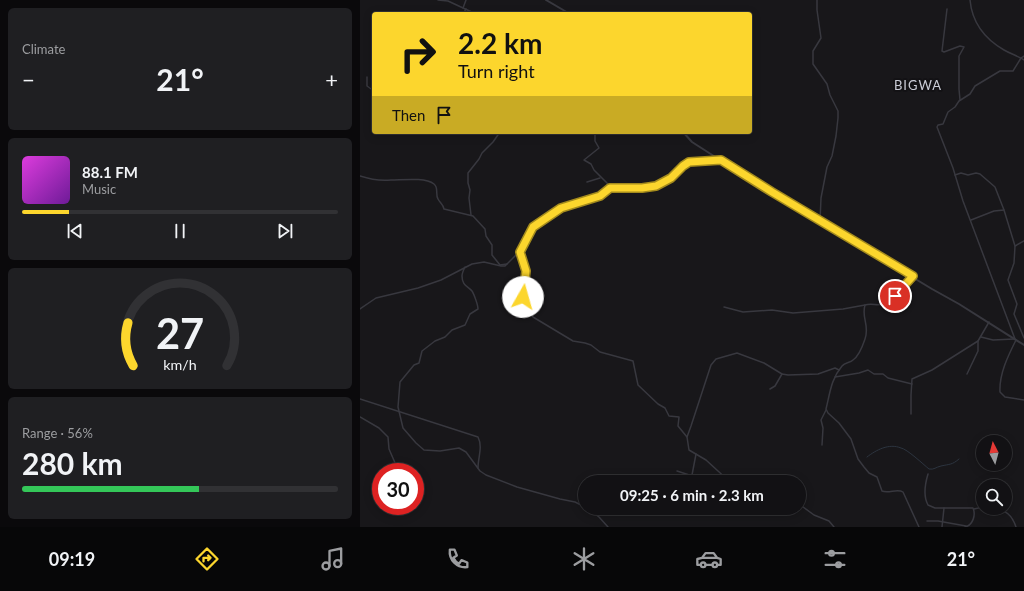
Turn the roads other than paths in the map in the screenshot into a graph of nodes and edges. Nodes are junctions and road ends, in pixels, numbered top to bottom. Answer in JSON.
{"nodes":[{"id":1,"x":438,"y":0,"type":"edge"},
{"id":2,"x":466,"y":0,"type":"edge"},
{"id":3,"x":546,"y":0,"type":"edge"},
{"id":4,"x":817,"y":0,"type":"edge"},
{"id":5,"x":970,"y":0,"type":"edge"},
{"id":6,"x":463,"y":8,"type":"junction"},
{"id":7,"x":466,"y":9,"type":"junction"},
{"id":8,"x":947,"y":9,"type":"dead end"},
{"id":9,"x":464,"y":12,"type":"edge"},
{"id":10,"x":472,"y":12,"type":"edge"},
{"id":11,"x":567,"y":12,"type":"edge"},
{"id":12,"x":1024,"y":56,"type":"edge"},
{"id":13,"x":1021,"y":58,"type":"junction"},
{"id":14,"x":1024,"y":60,"type":"edge"},
{"id":15,"x":367,"y":77,"type":"dead end"},
{"id":16,"x":372,"y":90,"type":"edge"},
{"id":17,"x":960,"y":100,"type":"junction"},
{"id":18,"x":499,"y":134,"type":"edge"},
{"id":19,"x":595,"y":134,"type":"edge"},
{"id":20,"x":687,"y":136,"type":"edge"},
{"id":21,"x":721,"y":160,"type":"junction"},
{"id":22,"x":955,"y":175,"type":"junction"},
{"id":23,"x":360,"y":176,"type":"edge"},
{"id":24,"x":601,"y":178,"type":"junction"},
{"id":25,"x":587,"y":182,"type":"dead end"},
{"id":26,"x":610,"y":188,"type":"junction"},
{"id":27,"x":1004,"y":210,"type":"junction"},
{"id":28,"x":471,"y":215,"type":"junction"},
{"id":29,"x":971,"y":220,"type":"junction"},
{"id":30,"x":820,"y":221,"type":"junction"},
{"id":31,"x":1024,"y":241,"type":"edge"},
{"id":32,"x":1016,"y":246,"type":"junction"},
{"id":33,"x":520,"y":252,"type":"junction"},
{"id":34,"x":507,"y":264,"type":"junction"},
{"id":35,"x":465,"y":267,"type":"junction"},
{"id":36,"x":913,"y":276,"type":"junction"},
{"id":37,"x":865,"y":305,"type":"junction"},
{"id":38,"x":724,"y":307,"type":"dead end"},
{"id":39,"x":360,"y":309,"type":"edge"},
{"id":40,"x":989,"y":322,"type":"junction"},
{"id":41,"x":981,"y":337,"type":"junction"},
{"id":42,"x":1024,"y":338,"type":"edge"},
{"id":43,"x":1015,"y":339,"type":"junction"},
{"id":44,"x":978,"y":341,"type":"junction"},
{"id":45,"x":1024,"y":345,"type":"edge"},
{"id":46,"x":839,"y":370,"type":"junction"},
{"id":47,"x":782,"y":374,"type":"junction"},
{"id":48,"x":967,"y":374,"type":"dead end"},
{"id":49,"x":834,"y":377,"type":"junction"},
{"id":50,"x":912,"y":384,"type":"junction"},
{"id":51,"x":770,"y":389,"type":"dead end"},
{"id":52,"x":360,"y":399,"type":"edge"},
{"id":53,"x":1024,"y":400,"type":"edge"},
{"id":54,"x":826,"y":410,"type":"junction"},
{"id":55,"x":399,"y":412,"type":"junction"},
{"id":56,"x":912,"y":414,"type":"dead end"},
{"id":57,"x":360,"y":417,"type":"edge"},
{"id":58,"x":687,"y":436,"type":"junction"},
{"id":59,"x":822,"y":445,"type":"dead end"},
{"id":60,"x":696,"y":454,"type":"junction"},
{"id":61,"x":396,"y":463,"type":"edge"},
{"id":62,"x":478,"y":468,"type":"junction"},
{"id":63,"x":677,"y":471,"type":"dead end"},
{"id":64,"x":928,"y":474,"type":"dead end"},
{"id":65,"x":692,"y":475,"type":"joint"},
{"id":66,"x":722,"y":475,"type":"edge"},
{"id":67,"x":578,"y":503,"type":"edge"},
{"id":68,"x":944,"y":508,"type":"junction"},
{"id":69,"x":806,"y":509,"type":"edge"},
{"id":70,"x":974,"y":509,"type":"joint"},
{"id":71,"x":596,"y":515,"type":"edge"},
{"id":72,"x":1009,"y":515,"type":"edge"},
{"id":73,"x":927,"y":520,"type":"dead end"},
{"id":74,"x":942,"y":522,"type":"junction"},
{"id":75,"x":608,"y":527,"type":"edge"},
{"id":76,"x":834,"y":527,"type":"edge"},
{"id":77,"x":919,"y":527,"type":"edge"},
{"id":78,"x":942,"y":527,"type":"edge"},
{"id":79,"x":966,"y":527,"type":"edge"},
{"id":80,"x":1016,"y":527,"type":"edge"}],
"edges":[{"from":1,"to":6,"type":"street"},
{"from":2,"to":6,"type":"street"},
{"from":3,"to":11,"type":"street"},
{"from":4,"to":30,"type":"street"},
{"from":5,"to":13,"type":"street"},
{"from":6,"to":7,"type":"street"},
{"from":7,"to":9,"type":"street"},
{"from":7,"to":10,"type":"street"},
{"from":8,"to":17,"type":"street"},
{"from":12,"to":13,"type":"street"},
{"from":13,"to":14,"type":"street"},
{"from":13,"to":17,"type":"street"},
{"from":15,"to":16,"type":"street"},
{"from":17,"to":22,"type":"street"},
{"from":18,"to":28,"type":"street"},
{"from":19,"to":24,"type":"street"},
{"from":20,"to":21,"type":"street"},
{"from":21,"to":26,"type":"street"},
{"from":21,"to":30,"type":"street"},
{"from":22,"to":27,"type":"street"},
{"from":22,"to":29,"type":"street"},
{"from":23,"to":28,"type":"street"},
{"from":24,"to":25,"type":"street"},
{"from":24,"to":26,"type":"street"},
{"from":26,"to":33,"type":"street"},
{"from":27,"to":29,"type":"street"},
{"from":27,"to":32,"type":"street"},
{"from":28,"to":34,"type":"street"},
{"from":29,"to":43,"type":"street"},
{"from":30,"to":36,"type":"street"},
{"from":31,"to":32,"type":"street"},
{"from":32,"to":42,"type":"street"},
{"from":33,"to":34,"type":"street"},
{"from":33,"to":58,"type":"street"},
{"from":34,"to":35,"type":"street"},
{"from":35,"to":39,"type":"street"},
{"from":35,"to":55,"type":"street"},
{"from":36,"to":37,"type":"street"},
{"from":36,"to":40,"type":"street"},
{"from":37,"to":38,"type":"street"},
{"from":37,"to":46,"type":"street"},
{"from":40,"to":41,"type":"street"},
{"from":40,"to":43,"type":"street"},
{"from":41,"to":43,"type":"street"},
{"from":41,"to":44,"type":"street"},
{"from":43,"to":45,"type":"street"},
{"from":43,"to":53,"type":"street"},
{"from":44,"to":48,"type":"street"},
{"from":44,"to":50,"type":"street"},
{"from":46,"to":47,"type":"street"},
{"from":46,"to":49,"type":"street"},
{"from":47,"to":51,"type":"street"},
{"from":47,"to":58,"type":"street"},
{"from":49,"to":50,"type":"street"},
{"from":49,"to":54,"type":"street"},
{"from":50,"to":56,"type":"street"},
{"from":52,"to":55,"type":"street"},
{"from":54,"to":59,"type":"street"},
{"from":54,"to":77,"type":"street"},
{"from":55,"to":62,"type":"street"},
{"from":55,"to":62,"type":"street"},
{"from":57,"to":61,"type":"street"},
{"from":58,"to":60,"type":"street"},
{"from":60,"to":65,"type":"street"},
{"from":60,"to":66,"type":"street"},
{"from":62,"to":67,"type":"street"},
{"from":63,"to":65,"type":"street"},
{"from":64,"to":68,"type":"street"},
{"from":68,"to":70,"type":"street"},
{"from":68,"to":74,"type":"street"},
{"from":69,"to":76,"type":"street"},
{"from":70,"to":79,"type":"street"},
{"from":71,"to":75,"type":"street"},
{"from":72,"to":80,"type":"street"},
{"from":73,"to":74,"type":"street"},
{"from":74,"to":78,"type":"street"},
{"from":74,"to":79,"type":"street"}]}
